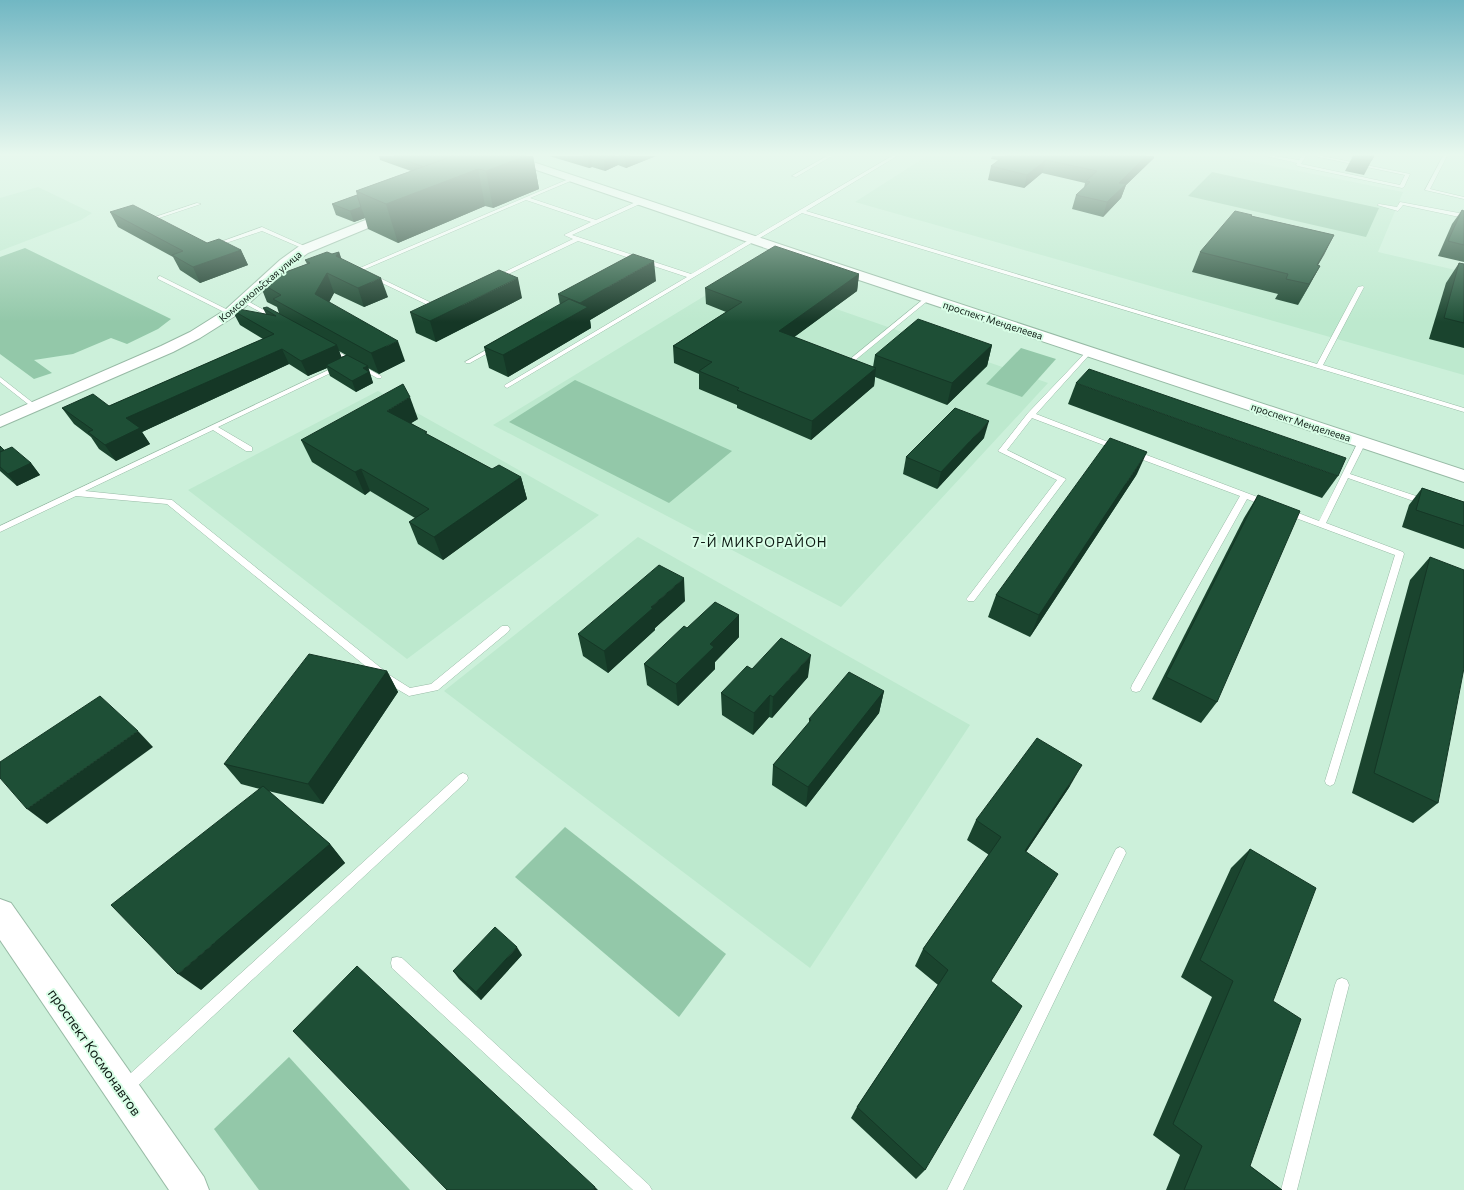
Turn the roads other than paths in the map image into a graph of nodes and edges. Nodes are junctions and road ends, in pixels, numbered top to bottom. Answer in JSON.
{"nodes":[{"id":1,"x":175,"y":212,"type":"edge"},
{"id":2,"x":397,"y":212,"type":"edge"},
{"id":3,"x":494,"y":212,"type":"edge"},
{"id":4,"x":565,"y":212,"type":"edge"},
{"id":5,"x":619,"y":212,"type":"edge"},
{"id":6,"x":669,"y":212,"type":"edge"},
{"id":7,"x":800,"y":212,"type":"edge"},
{"id":8,"x":803,"y":212,"type":"edge"},
{"id":9,"x":1443,"y":212,"type":"edge"},
{"id":10,"x":1464,"y":216,"type":"edge"},
{"id":11,"x":596,"y":222,"type":"junction"},
{"id":12,"x":169,"y":225,"type":"edge"},
{"id":13,"x":578,"y":239,"type":"junction"},
{"id":14,"x":752,"y":239,"type":"junction"},
{"id":15,"x":210,"y":247,"type":"edge"},
{"id":16,"x":306,"y":248,"type":"junction"},
{"id":17,"x":646,"y":262,"type":"junction"},
{"id":18,"x":640,"y":266,"type":"edge"},
{"id":19,"x":690,"y":276,"type":"junction"},
{"id":20,"x":160,"y":278,"type":"dead end"},
{"id":21,"x":492,"y":280,"type":"edge"},
{"id":22,"x":1361,"y":287,"type":"dead end"},
{"id":23,"x":928,"y":298,"type":"junction"},
{"id":24,"x":244,"y":301,"type":"junction"},
{"id":25,"x":443,"y":304,"type":"edge"},
{"id":26,"x":230,"y":313,"type":"junction"},
{"id":27,"x":284,"y":324,"type":"edge"},
{"id":28,"x":502,"y":343,"type":"edge"},
{"id":29,"x":324,"y":346,"type":"edge"},
{"id":30,"x":1089,"y":352,"type":"junction"},
{"id":31,"x":351,"y":361,"type":"junction"},
{"id":32,"x":850,"y":361,"type":"edge"},
{"id":33,"x":468,"y":362,"type":"dead end"},
{"id":34,"x":1319,"y":366,"type":"junction"},
{"id":35,"x":379,"y":376,"type":"dead end"},
{"id":36,"x":0,"y":379,"type":"edge"},
{"id":37,"x":507,"y":386,"type":"dead end"},
{"id":38,"x":35,"y":407,"type":"junction"},
{"id":39,"x":1464,"y":410,"type":"edge"},
{"id":40,"x":1031,"y":415,"type":"junction"},
{"id":41,"x":0,"y":422,"type":"edge"},
{"id":42,"x":214,"y":426,"type":"junction"},
{"id":43,"x":1362,"y":442,"type":"junction"},
{"id":44,"x":249,"y":449,"type":"dead end"},
{"id":45,"x":1346,"y":475,"type":"junction"},
{"id":46,"x":1464,"y":476,"type":"edge"},
{"id":47,"x":76,"y":493,"type":"junction"},
{"id":48,"x":1245,"y":495,"type":"junction"},
{"id":49,"x":1434,"y":506,"type":"edge"},
{"id":50,"x":1322,"y":524,"type":"junction"},
{"id":51,"x":0,"y":529,"type":"edge"},
{"id":52,"x":971,"y":599,"type":"dead end"},
{"id":53,"x":505,"y":629,"type":"dead end"},
{"id":54,"x":1136,"y":688,"type":"dead end"},
{"id":55,"x":463,"y":778,"type":"dead end"},
{"id":56,"x":1330,"y":781,"type":"dead end"},
{"id":57,"x":1120,"y":854,"type":"dead end"},
{"id":58,"x":0,"y":914,"type":"edge"},
{"id":59,"x":397,"y":963,"type":"dead end"},
{"id":60,"x":1342,"y":985,"type":"dead end"},
{"id":61,"x":122,"y":1091,"type":"junction"},
{"id":62,"x":190,"y":1190,"type":"edge"},
{"id":63,"x":644,"y":1190,"type":"edge"},
{"id":64,"x":955,"y":1190,"type":"edge"},
{"id":65,"x":1289,"y":1190,"type":"edge"}],
"edges":[{"from":1,"to":12,"type":"lane"},
{"from":2,"to":16,"type":"street","name":"Комсомольская улица"},
{"from":3,"to":25,"type":"lane"},
{"from":4,"to":11,"type":"lane"},
{"from":5,"to":11,"type":"lane"},
{"from":6,"to":14,"type":"street","name":"проспект Менделеева"},
{"from":7,"to":14,"type":"lane"},
{"from":8,"to":34,"type":"lane"},
{"from":9,"to":10,"type":"lane"},
{"from":11,"to":13,"type":"lane"},
{"from":13,"to":17,"type":"lane"},
{"from":13,"to":21,"type":"lane"},
{"from":14,"to":19,"type":"lane"},
{"from":14,"to":23,"type":"street","name":"проспект Менделеева"},
{"from":15,"to":16,"type":"lane"},
{"from":16,"to":24,"type":"street","name":"Комсомольская улица"},
{"from":17,"to":18,"type":"lane"},
{"from":17,"to":19,"type":"lane"},
{"from":19,"to":37,"type":"lane"},
{"from":20,"to":26,"type":"lane"},
{"from":22,"to":34,"type":"lane"},
{"from":23,"to":30,"type":"street","name":"проспект Менделеева"},
{"from":23,"to":32,"type":"lane"},
{"from":24,"to":26,"type":"street","name":"Комсомольская улица"},
{"from":24,"to":27,"type":"lane"},
{"from":26,"to":38,"type":"street","name":"Комсомольская улица"},
{"from":28,"to":33,"type":"lane"},
{"from":29,"to":31,"type":"lane"},
{"from":30,"to":40,"type":"lane"},
{"from":30,"to":43,"type":"street","name":"проспект Менделеева"},
{"from":31,"to":35,"type":"lane"},
{"from":31,"to":42,"type":"lane"},
{"from":34,"to":39,"type":"lane"},
{"from":36,"to":38,"type":"lane"},
{"from":38,"to":41,"type":"street","name":"Комсомольская улица"},
{"from":40,"to":48,"type":"lane"},
{"from":40,"to":52,"type":"lane"},
{"from":42,"to":44,"type":"lane"},
{"from":42,"to":47,"type":"lane"},
{"from":43,"to":45,"type":"lane"},
{"from":43,"to":46,"type":"street","name":"проспект Менделеева"},
{"from":45,"to":49,"type":"lane"},
{"from":45,"to":50,"type":"lane"},
{"from":47,"to":51,"type":"lane"},
{"from":47,"to":53,"type":"lane"},
{"from":48,"to":50,"type":"lane"},
{"from":48,"to":54,"type":"lane"},
{"from":50,"to":56,"type":"lane"},
{"from":55,"to":61,"type":"lane"},
{"from":57,"to":64,"type":"lane"},
{"from":58,"to":61,"type":"street","name":"проспект Космонавтов"},
{"from":59,"to":63,"type":"lane"},
{"from":60,"to":65,"type":"lane"},
{"from":61,"to":62,"type":"street","name":"проспект Космонавтов"}]}
